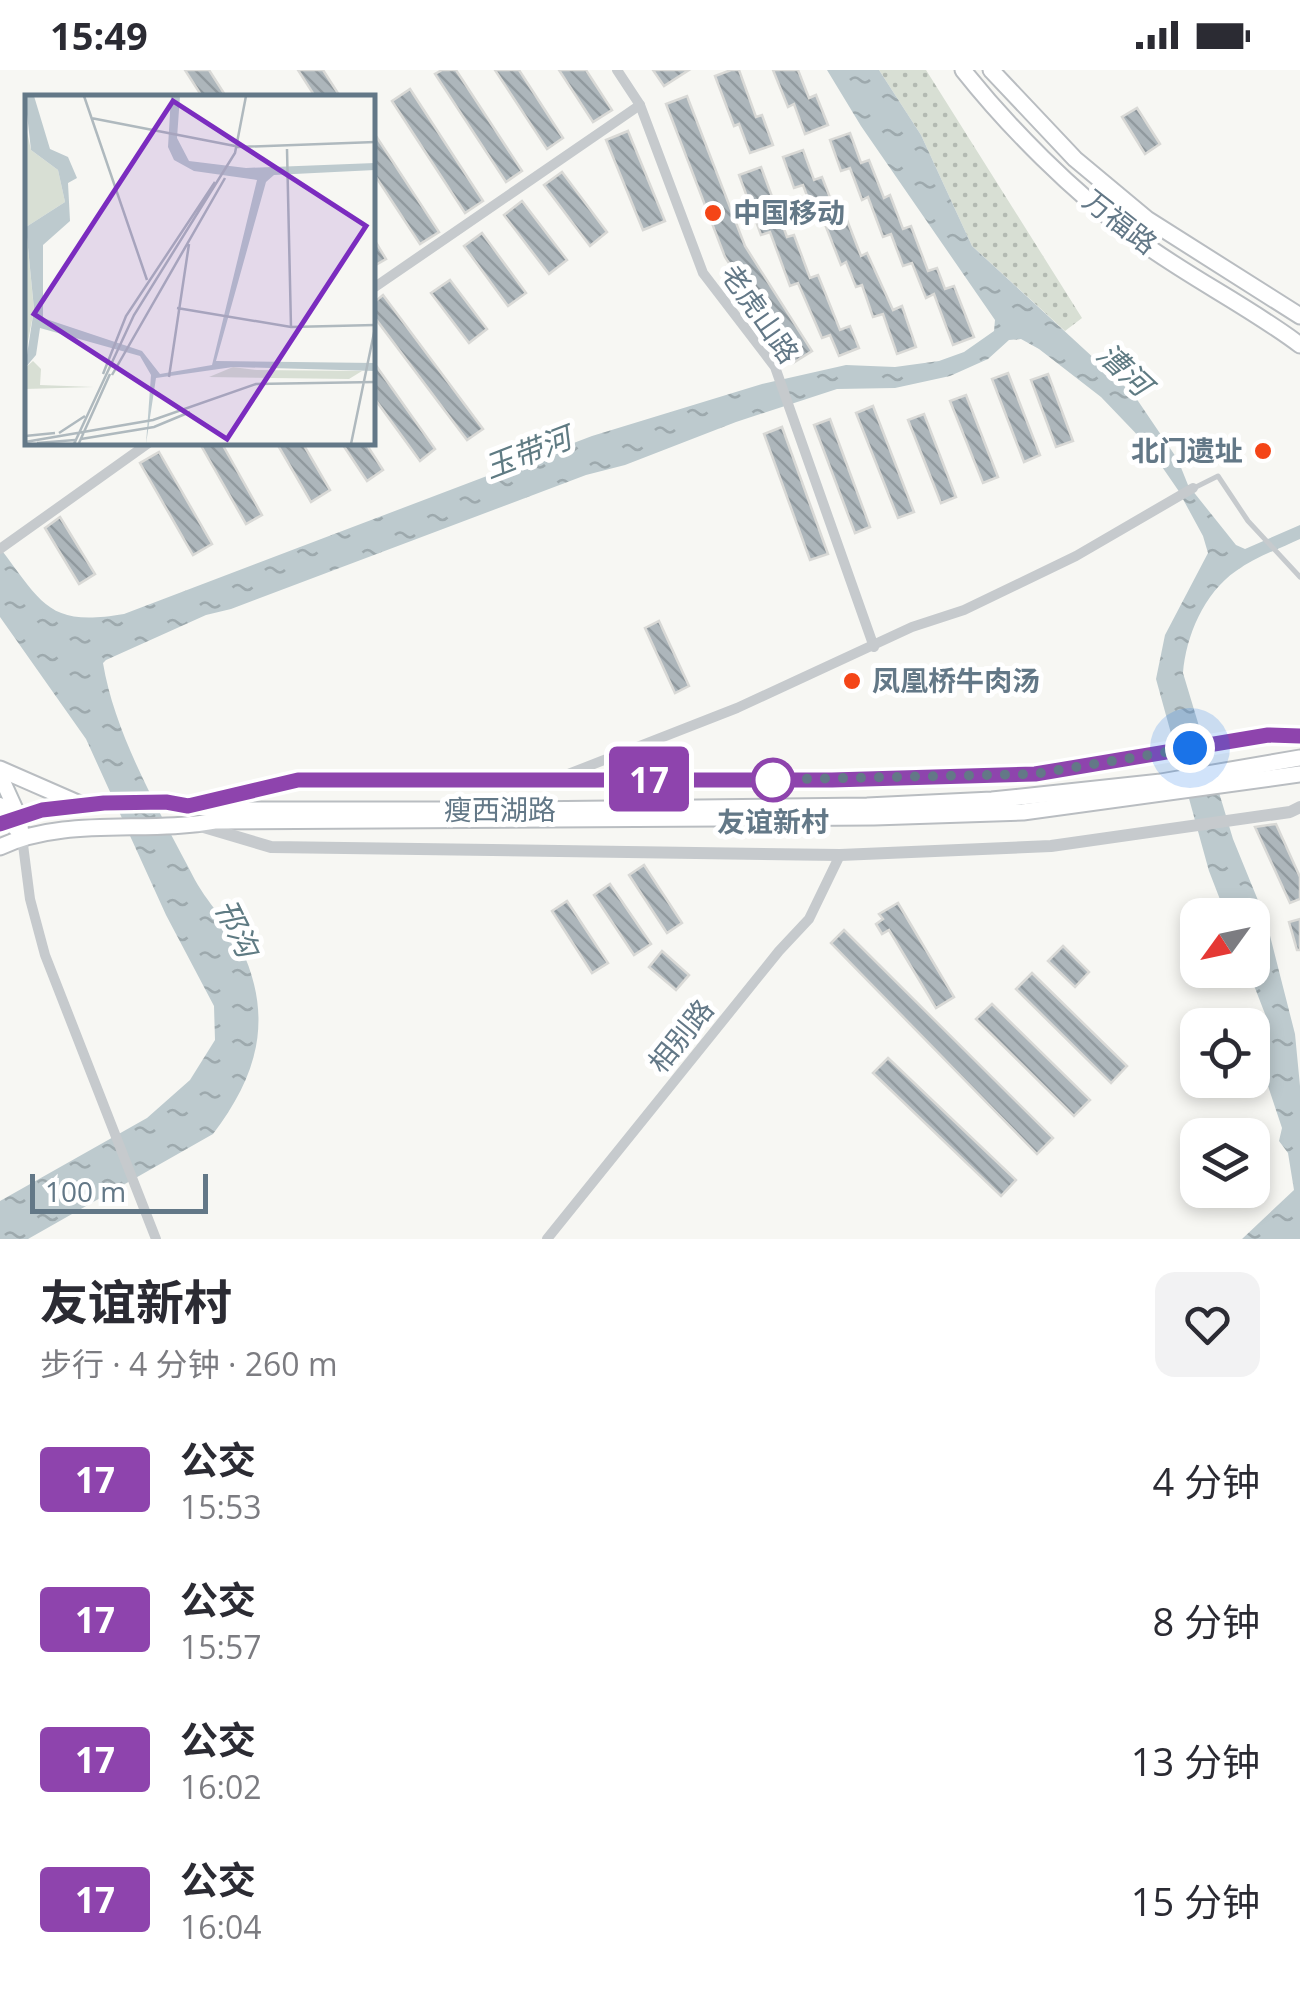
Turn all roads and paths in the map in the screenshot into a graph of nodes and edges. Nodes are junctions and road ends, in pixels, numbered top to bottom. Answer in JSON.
{"nodes":[{"id":1,"x":616,"y":70,"type":"edge"},
{"id":2,"x":963,"y":70,"type":"edge"},
{"id":3,"x":991,"y":70,"type":"edge"},
{"id":4,"x":640,"y":105,"type":"junction"},
{"id":5,"x":375,"y":288,"type":"edge"},
{"id":6,"x":1300,"y":316,"type":"edge"},
{"id":7,"x":1300,"y":346,"type":"edge"},
{"id":8,"x":146,"y":445,"type":"edge"},
{"id":9,"x":1193,"y":488,"type":"joint"},
{"id":10,"x":4,"y":547,"type":"edge"},
{"id":11,"x":1300,"y":576,"type":"edge"},
{"id":12,"x":874,"y":647,"type":"junction"},
{"id":13,"x":1300,"y":736,"type":"edge"},
{"id":14,"x":1300,"y":758,"type":"edge"},
{"id":15,"x":0,"y":772,"type":"edge"},
{"id":16,"x":1300,"y":774,"type":"edge"},
{"id":17,"x":557,"y":778,"type":"junction"},
{"id":18,"x":1230,"y":778,"type":"junction"},
{"id":19,"x":1164,"y":788,"type":"junction"},
{"id":20,"x":0,"y":805,"type":"edge"},
{"id":21,"x":84,"y":806,"type":"junction"},
{"id":22,"x":188,"y":806,"type":"junction"},
{"id":23,"x":1300,"y":807,"type":"edge"},
{"id":24,"x":9,"y":820,"type":"edge"},
{"id":25,"x":187,"y":826,"type":"junction"},
{"id":26,"x":22,"y":836,"type":"junction"},
{"id":27,"x":0,"y":846,"type":"edge"},
{"id":28,"x":840,"y":855,"type":"junction"},
{"id":29,"x":156,"y":1239,"type":"edge"},
{"id":30,"x":547,"y":1239,"type":"edge"}],
"edges":[{"from":1,"to":4,"type":"street","name":"老虎山路"},
{"from":2,"to":7,"type":"main road","name":"万福路"},
{"from":3,"to":6,"type":"main road","name":"万福路"},
{"from":4,"to":5,"type":"street"},
{"from":4,"to":12,"type":"street","name":"老虎山路"},
{"from":8,"to":10,"type":"street"},
{"from":9,"to":11,"type":"lane"},
{"from":9,"to":12,"type":"street"},
{"from":12,"to":17,"type":"street"},
{"from":13,"to":17,"type":"street"},
{"from":14,"to":18,"type":"main road","name":"瘦西湖路"},
{"from":15,"to":21,"type":"main road"},
{"from":15,"to":24,"type":"main road"},
{"from":16,"to":18,"type":"main road","name":"瘦西湖路"},
{"from":17,"to":22,"type":"street"},
{"from":18,"to":19,"type":"main road","name":"瘦西湖路"},
{"from":19,"to":22,"type":"main road","name":"瘦西湖路"},
{"from":19,"to":25,"type":"main road","name":"瘦西湖路"},
{"from":20,"to":24,"type":"main road"},
{"from":21,"to":22,"type":"main road","name":"瘦西湖路"},
{"from":21,"to":24,"type":"main road","name":"瘦西湖路"},
{"from":23,"to":28,"type":"street"},
{"from":24,"to":26,"type":"main road"},
{"from":25,"to":26,"type":"main road","name":"瘦西湖路"},
{"from":25,"to":28,"type":"street"},
{"from":26,"to":27,"type":"main road","name":"瘦西湖路"},
{"from":26,"to":29,"type":"street"},
{"from":28,"to":30,"type":"street","name":"相别路"}]}
